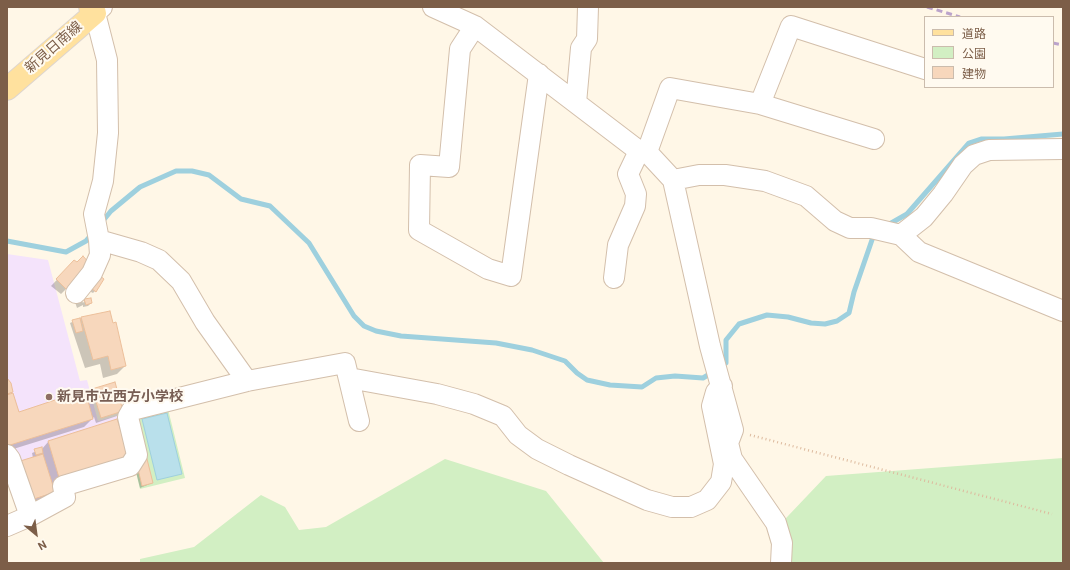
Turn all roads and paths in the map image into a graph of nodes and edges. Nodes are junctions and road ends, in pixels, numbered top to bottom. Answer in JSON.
{"nodes":[{"id":1,"x":433,"y":7,"type":"edge"},
{"id":2,"x":588,"y":7,"type":"edge"},
{"id":3,"x":96,"y":9,"type":"edge"},
{"id":4,"x":475,"y":26,"type":"junction"},
{"id":5,"x":924,"y":69,"type":"edge"},
{"id":6,"x":539,"y":74,"type":"junction"},
{"id":7,"x":7,"y":89,"type":"edge"},
{"id":8,"x":576,"y":103,"type":"junction"},
{"id":9,"x":760,"y":104,"type":"junction"},
{"id":10,"x":874,"y":139,"type":"dead end"},
{"id":11,"x":1063,"y":149,"type":"edge"},
{"id":12,"x":643,"y":151,"type":"junction"},
{"id":13,"x":673,"y":180,"type":"junction"},
{"id":14,"x":898,"y":234,"type":"junction"},
{"id":15,"x":98,"y":240,"type":"junction"},
{"id":16,"x":614,"y":278,"type":"dead end"},
{"id":17,"x":76,"y":293,"type":"dead end"},
{"id":18,"x":1063,"y":311,"type":"edge"},
{"id":19,"x":349,"y":378,"type":"junction"},
{"id":20,"x":247,"y":381,"type":"junction"},
{"id":21,"x":722,"y":386,"type":"junction"},
{"id":22,"x":359,"y":421,"type":"dead end"},
{"id":23,"x":733,"y":430,"type":"junction"},
{"id":24,"x":7,"y":455,"type":"edge"},
{"id":25,"x":728,"y":463,"type":"junction"},
{"id":26,"x":1052,"y":514,"type":"dead end"},
{"id":27,"x":30,"y":516,"type":"junction"},
{"id":28,"x":7,"y":526,"type":"edge"},
{"id":29,"x":781,"y":563,"type":"edge"}],
"edges":[{"from":1,"to":4,"type":"street"},
{"from":2,"to":8,"type":"street"},
{"from":3,"to":7,"type":"main road","name":"新見日南線"},
{"from":3,"to":15,"type":"street"},
{"from":4,"to":6,"type":"street"},
{"from":4,"to":6,"type":"street"},
{"from":5,"to":9,"type":"street"},
{"from":6,"to":8,"type":"street"},
{"from":8,"to":12,"type":"street"},
{"from":9,"to":10,"type":"street"},
{"from":9,"to":12,"type":"street"},
{"from":11,"to":14,"type":"street"},
{"from":12,"to":13,"type":"street"},
{"from":12,"to":16,"type":"street"},
{"from":13,"to":14,"type":"street"},
{"from":13,"to":21,"type":"street"},
{"from":14,"to":18,"type":"street"},
{"from":15,"to":17,"type":"street"},
{"from":15,"to":20,"type":"street"},
{"from":19,"to":20,"type":"street"},
{"from":19,"to":22,"type":"street"},
{"from":19,"to":25,"type":"street"},
{"from":20,"to":27,"type":"street"},
{"from":21,"to":23,"type":"street"},
{"from":21,"to":25,"type":"street"},
{"from":23,"to":25,"type":"street"},
{"from":23,"to":26,"type":"path"},
{"from":24,"to":27,"type":"street"},
{"from":25,"to":29,"type":"street"},
{"from":27,"to":28,"type":"street"}]}
